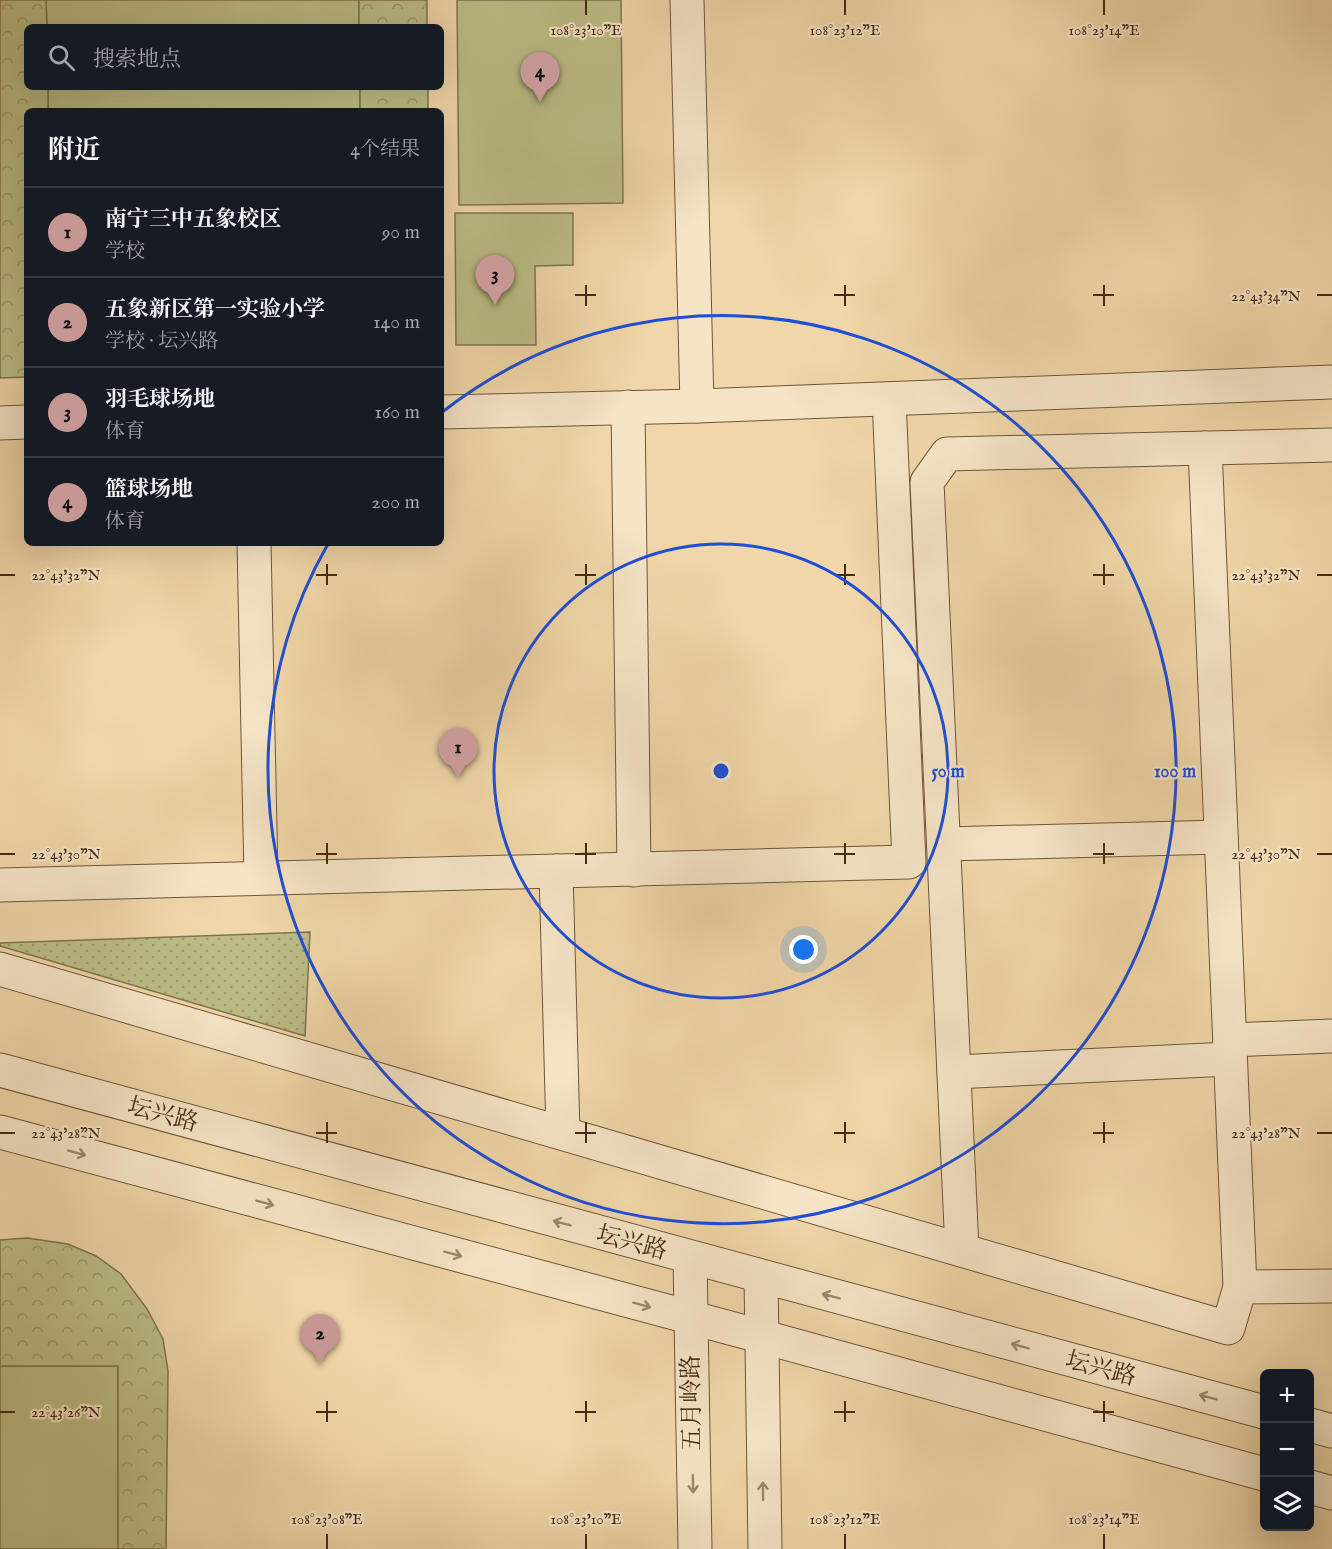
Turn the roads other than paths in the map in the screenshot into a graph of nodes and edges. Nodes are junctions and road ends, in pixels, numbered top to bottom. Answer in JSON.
{"nodes":[{"id":1,"x":687,"y":0,"type":"edge"},
{"id":2,"x":1332,"y":382,"type":"edge"},
{"id":3,"x":890,"y":399,"type":"junction"},
{"id":4,"x":697,"y":406,"type":"junction"},
{"id":5,"x":628,"y":407,"type":"junction"},
{"id":6,"x":444,"y":412,"type":"edge"},
{"id":7,"x":24,"y":422,"type":"edge"},
{"id":8,"x":0,"y":423,"type":"edge"},
{"id":9,"x":1332,"y":445,"type":"edge"},
{"id":10,"x":1205,"y":448,"type":"junction"},
{"id":11,"x":254,"y":546,"type":"edge"},
{"id":12,"x":1221,"y":837,"type":"junction"},
{"id":13,"x":944,"y":844,"type":"junction"},
{"id":14,"x":634,"y":870,"type":"junction"},
{"id":15,"x":556,"y":871,"type":"junction"},
{"id":16,"x":261,"y":877,"type":"junction"},
{"id":17,"x":0,"y":885,"type":"edge"},
{"id":18,"x":0,"y":969,"type":"edge"},
{"id":19,"x":1332,"y":1036,"type":"edge"},
{"id":20,"x":1230,"y":1049,"type":"junction"},
{"id":21,"x":0,"y":1070,"type":"edge"},
{"id":22,"x":954,"y":1072,"type":"junction"},
{"id":23,"x":0,"y":1132,"type":"edge"},
{"id":24,"x":563,"y":1133,"type":"junction"},
{"id":25,"x":962,"y":1250,"type":"junction"},
{"id":26,"x":690,"y":1258,"type":"junction"},
{"id":27,"x":761,"y":1277,"type":"junction"},
{"id":28,"x":1332,"y":1286,"type":"edge"},
{"id":29,"x":1240,"y":1287,"type":"junction"},
{"id":30,"x":689,"y":1317,"type":"junction"},
{"id":31,"x":760,"y":1336,"type":"junction"},
{"id":32,"x":1260,"y":1411,"type":"edge"},
{"id":33,"x":1314,"y":1426,"type":"edge"},
{"id":34,"x":1332,"y":1431,"type":"edge"},
{"id":35,"x":1260,"y":1473,"type":"edge"},
{"id":36,"x":1314,"y":1488,"type":"edge"},
{"id":37,"x":1332,"y":1493,"type":"edge"},
{"id":38,"x":695,"y":1549,"type":"edge"},
{"id":39,"x":765,"y":1549,"type":"edge"}],
"edges":[{"from":1,"to":4,"type":"street"},
{"from":2,"to":3,"type":"street"},
{"from":3,"to":4,"type":"street"},
{"from":3,"to":14,"type":"street"},
{"from":4,"to":5,"type":"street"},
{"from":5,"to":6,"type":"street"},
{"from":5,"to":14,"type":"street"},
{"from":7,"to":8,"type":"street"},
{"from":9,"to":10,"type":"street"},
{"from":10,"to":12,"type":"street"},
{"from":10,"to":13,"type":"street"},
{"from":11,"to":16,"type":"street"},
{"from":12,"to":13,"type":"street"},
{"from":12,"to":20,"type":"street"},
{"from":13,"to":22,"type":"street"},
{"from":14,"to":15,"type":"street"},
{"from":15,"to":16,"type":"street"},
{"from":15,"to":24,"type":"street"},
{"from":16,"to":17,"type":"street"},
{"from":18,"to":24,"type":"street"},
{"from":19,"to":20,"type":"street"},
{"from":20,"to":22,"type":"street"},
{"from":20,"to":29,"type":"street"},
{"from":26,"to":21,"type":"street","name":"坛兴路","one_way":true},
{"from":22,"to":25,"type":"street"},
{"from":23,"to":30,"type":"street","one_way":true},
{"from":24,"to":25,"type":"street"},
{"from":25,"to":29,"type":"street"},
{"from":26,"to":27,"type":"street","name":"坛兴路"},
{"from":26,"to":30,"type":"street","name":"五月岭路"},
{"from":27,"to":31,"type":"street"},
{"from":32,"to":27,"type":"street","name":"坛兴路","one_way":true},
{"from":28,"to":29,"type":"street"},
{"from":30,"to":31,"type":"street"},
{"from":30,"to":38,"type":"street","name":"五月岭路","one_way":true},
{"from":31,"to":35,"type":"street"},
{"from":39,"to":31,"type":"street","one_way":true},
{"from":33,"to":34,"type":"street"},
{"from":36,"to":37,"type":"street"}]}
